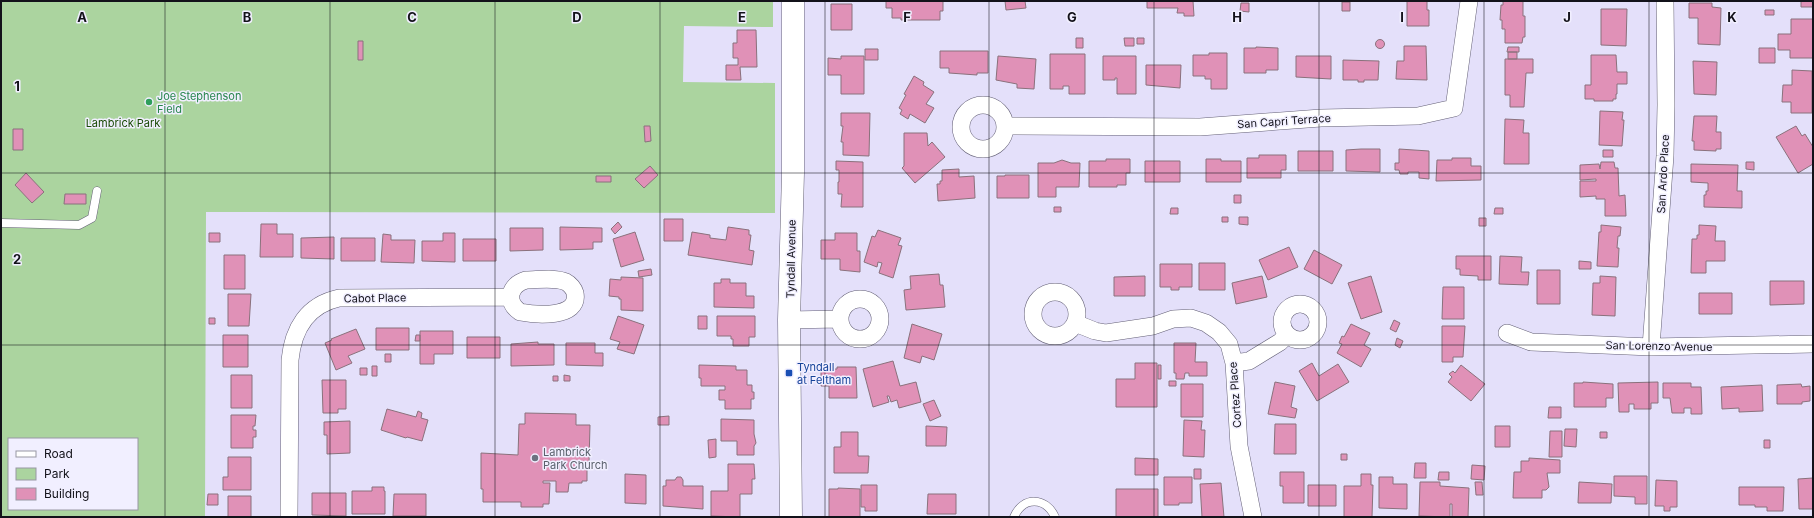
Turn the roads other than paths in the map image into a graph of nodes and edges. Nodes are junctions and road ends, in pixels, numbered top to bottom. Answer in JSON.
{"nodes":[{"id":1,"x":793,"y":1,"type":"edge"},
{"id":2,"x":1469,"y":1,"type":"edge"},
{"id":3,"x":1665,"y":1,"type":"edge"},
{"id":4,"x":1005,"y":126,"type":"dead end"},
{"id":5,"x":97,"y":191,"type":"dead end"},
{"id":6,"x":1,"y":223,"type":"edge"},
{"id":7,"x":510,"y":297,"type":"dead end"},
{"id":8,"x":839,"y":319,"type":"dead end"},
{"id":9,"x":789,"y":320,"type":"junction"},
{"id":10,"x":1075,"y":322,"type":"dead end"},
{"id":11,"x":1507,"y":333,"type":"dead end"},
{"id":12,"x":1287,"y":335,"type":"dead end"},
{"id":13,"x":1813,"y":344,"type":"edge"},
{"id":14,"x":1650,"y":347,"type":"junction"},
{"id":15,"x":1234,"y":364,"type":"junction"},
{"id":16,"x":290,"y":517,"type":"edge"},
{"id":17,"x":791,"y":517,"type":"edge"},
{"id":18,"x":1014,"y":517,"type":"edge"},
{"id":19,"x":1055,"y":517,"type":"edge"},
{"id":20,"x":1253,"y":517,"type":"edge"}],
"edges":[{"from":1,"to":9,"type":"street","name":"Tyndall Avenue"},
{"from":2,"to":4,"type":"street","name":"San Capri Terrace"},
{"from":3,"to":14,"type":"street","name":"San Ardo Place"},
{"from":5,"to":6,"type":"lane"},
{"from":7,"to":16,"type":"street","name":"Cabot Place"},
{"from":8,"to":9,"type":"street"},
{"from":9,"to":17,"type":"street","name":"Tyndall Avenue"},
{"from":10,"to":15,"type":"street","name":"Cortez Place"},
{"from":11,"to":14,"type":"street","name":"San Lorenzo Avenue"},
{"from":12,"to":15,"type":"street"},
{"from":13,"to":14,"type":"street","name":"San Lorenzo Avenue"},
{"from":15,"to":20,"type":"street","name":"Cortez Place"},
{"from":18,"to":19,"type":"lane"}]}
